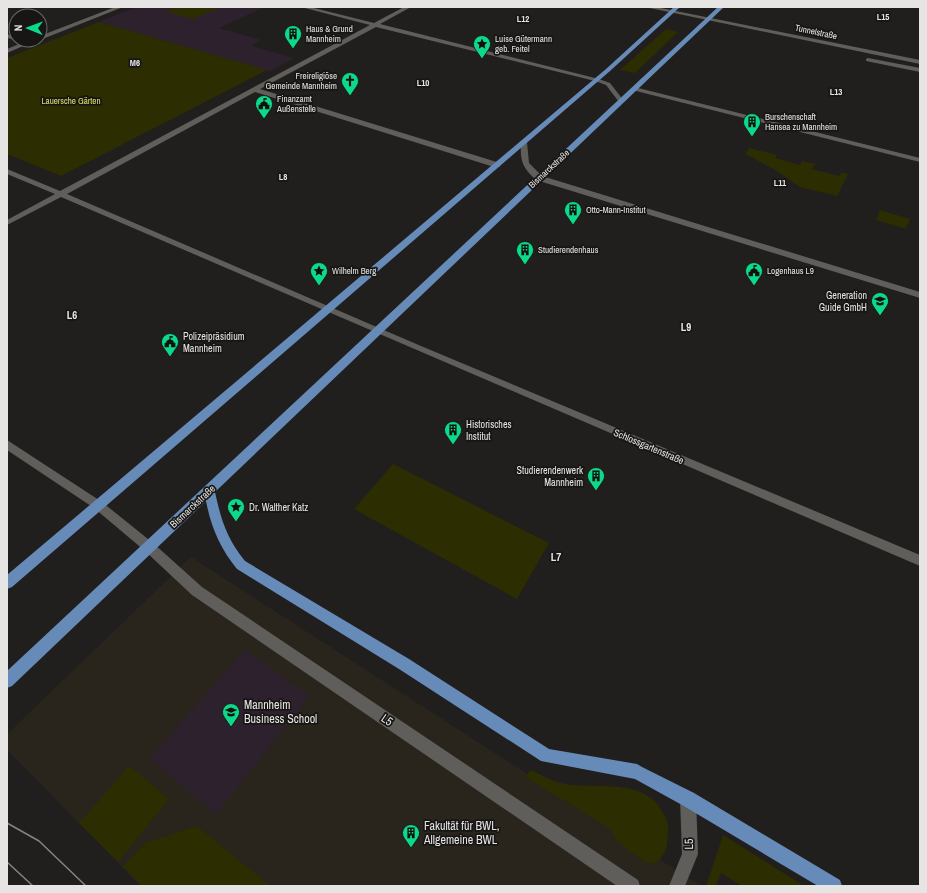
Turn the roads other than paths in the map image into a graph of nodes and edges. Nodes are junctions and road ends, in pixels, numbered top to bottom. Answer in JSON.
{"nodes":[{"id":1,"x":120,"y":7,"type":"edge"},
{"id":2,"x":304,"y":7,"type":"edge"},
{"id":3,"x":408,"y":7,"type":"edge"},
{"id":4,"x":648,"y":7,"type":"edge"},
{"id":5,"x":677,"y":7,"type":"edge"},
{"id":6,"x":721,"y":7,"type":"edge"},
{"id":7,"x":672,"y":12,"type":"junction"},
{"id":8,"x":714,"y":13,"type":"junction"},
{"id":9,"x":722,"y":15,"type":"dead end"},
{"id":10,"x":708,"y":19,"type":"junction"},
{"id":11,"x":702,"y":24,"type":"junction"},
{"id":12,"x":375,"y":25,"type":"junction"},
{"id":13,"x":741,"y":33,"type":"dead end"},
{"id":14,"x":48,"y":35,"type":"edge"},
{"id":15,"x":858,"y":57,"type":"dead end"},
{"id":16,"x":920,"y":62,"type":"edge"},
{"id":17,"x":920,"y":70,"type":"edge"},
{"id":18,"x":597,"y":80,"type":"junction"},
{"id":19,"x":634,"y":89,"type":"junction"},
{"id":20,"x":255,"y":90,"type":"junction"},
{"id":21,"x":621,"y":101,"type":"junction"},
{"id":22,"x":524,"y":142,"type":"junction"},
{"id":23,"x":920,"y":160,"type":"edge"},
{"id":24,"x":497,"y":165,"type":"junction"},
{"id":25,"x":7,"y":171,"type":"edge"},
{"id":26,"x":539,"y":178,"type":"junction"},
{"id":27,"x":61,"y":194,"type":"junction"},
{"id":28,"x":7,"y":223,"type":"edge"},
{"id":29,"x":920,"y":295,"type":"edge"},
{"id":30,"x":328,"y":309,"type":"junction"},
{"id":31,"x":378,"y":331,"type":"junction"},
{"id":32,"x":7,"y":444,"type":"edge"},
{"id":33,"x":209,"y":490,"type":"junction"},
{"id":34,"x":98,"y":505,"type":"junction"},
{"id":35,"x":149,"y":547,"type":"junction"},
{"id":36,"x":920,"y":561,"type":"edge"},
{"id":37,"x":7,"y":583,"type":"edge"},
{"id":38,"x":7,"y":680,"type":"edge"},
{"id":39,"x":688,"y":799,"type":"junction"},
{"id":40,"x":632,"y":886,"type":"edge"},
{"id":41,"x":677,"y":886,"type":"edge"},
{"id":42,"x":834,"y":886,"type":"edge"}],
"edges":[{"from":1,"to":14,"type":"street"},
{"from":2,"to":12,"type":"street"},
{"from":3,"to":12,"type":"street"},
{"from":4,"to":7,"type":"street"},
{"from":5,"to":7,"type":"main road"},
{"from":6,"to":8,"type":"main road","name":"Bismarckstraße"},
{"from":7,"to":8,"type":"street"},
{"from":7,"to":10,"type":"street","name":"Tunnelstraße"},
{"from":7,"to":11,"type":"street"},
{"from":7,"to":18,"type":"main road"},
{"from":8,"to":9,"type":"street"},
{"from":8,"to":10,"type":"main road","name":"Bismarckstraße"},
{"from":10,"to":11,"type":"main road","name":"Bismarckstraße"},
{"from":10,"to":16,"type":"street","name":"Tunnelstraße"},
{"from":11,"to":13,"type":"street"},
{"from":11,"to":19,"type":"main road","name":"Bismarckstraße"},
{"from":12,"to":18,"type":"street"},
{"from":12,"to":20,"type":"street"},
{"from":15,"to":17,"type":"street"},
{"from":18,"to":21,"type":"street"},
{"from":18,"to":22,"type":"main road"},
{"from":19,"to":21,"type":"main road","name":"Bismarckstraße"},
{"from":19,"to":23,"type":"street"},
{"from":20,"to":24,"type":"street"},
{"from":20,"to":27,"type":"street"},
{"from":21,"to":26,"type":"main road","name":"Bismarckstraße"},
{"from":22,"to":24,"type":"main road"},
{"from":22,"to":26,"type":"street"},
{"from":24,"to":30,"type":"main road"},
{"from":25,"to":27,"type":"street"},
{"from":26,"to":29,"type":"street"},
{"from":26,"to":31,"type":"main road","name":"Bismarckstraße"},
{"from":27,"to":28,"type":"street"},
{"from":27,"to":30,"type":"street"},
{"from":30,"to":31,"type":"street"},
{"from":30,"to":34,"type":"main road"},
{"from":31,"to":33,"type":"main road","name":"Bismarckstraße"},
{"from":31,"to":36,"type":"street","name":"Schlossgartenstraße"},
{"from":32,"to":34,"type":"street","name":"L5"},
{"from":33,"to":35,"type":"main road","name":"Bismarckstraße"},
{"from":33,"to":39,"type":"main road"},
{"from":34,"to":35,"type":"street","name":"L5"},
{"from":34,"to":37,"type":"main road"},
{"from":35,"to":38,"type":"main road","name":"Bismarckstraße"},
{"from":35,"to":40,"type":"street","name":"L5"},
{"from":39,"to":41,"type":"street","name":"L5"},
{"from":39,"to":42,"type":"main road"}]}
